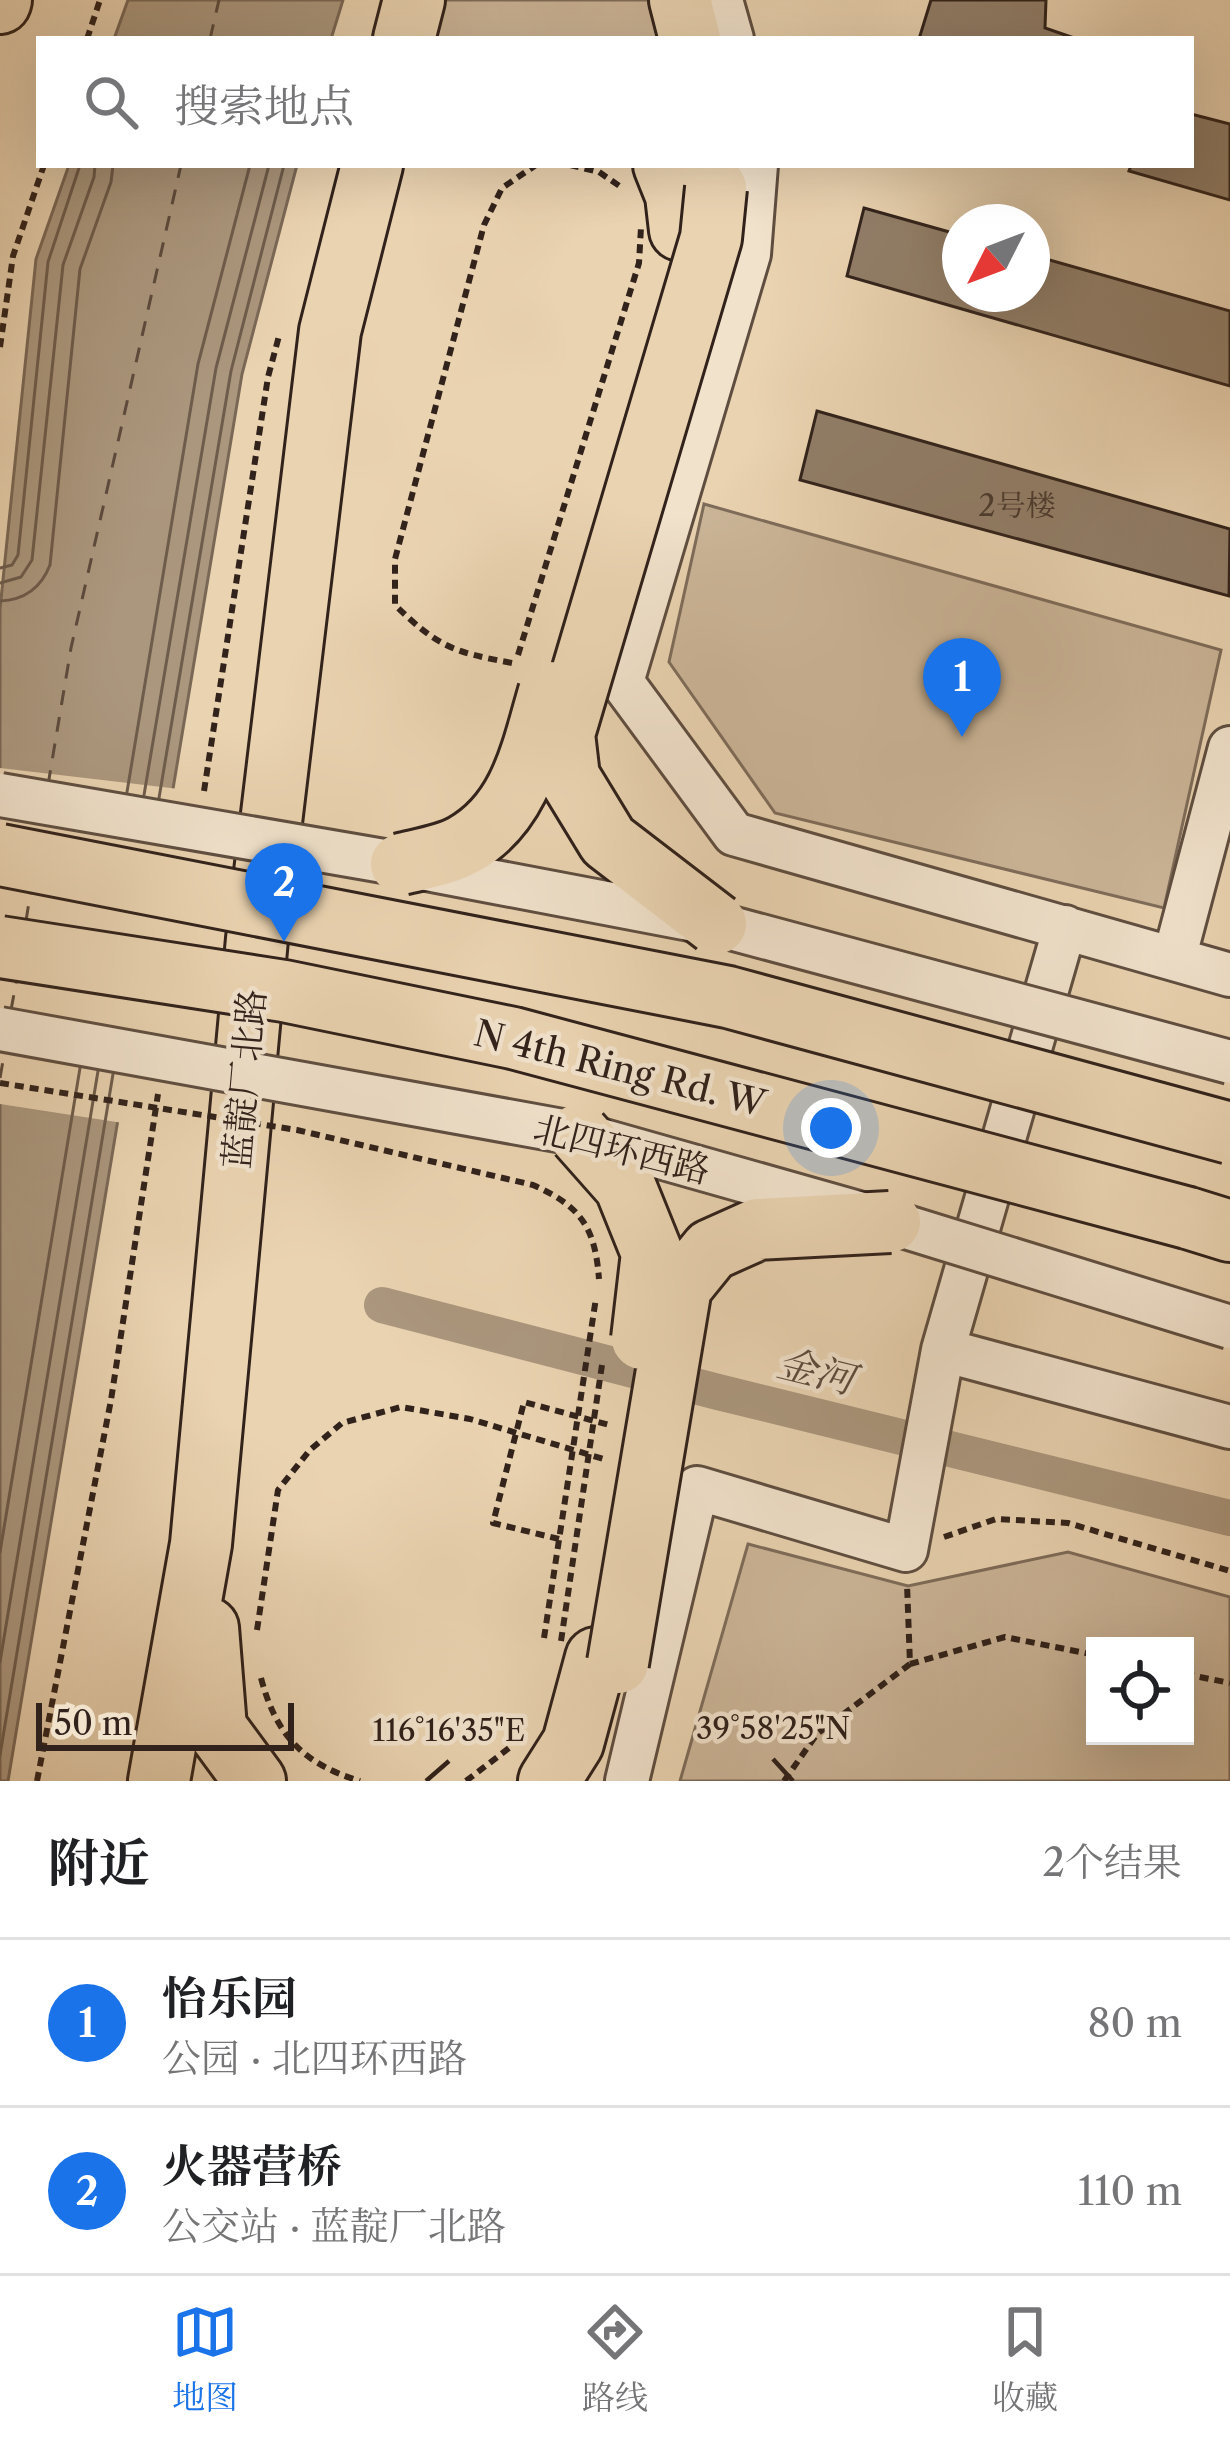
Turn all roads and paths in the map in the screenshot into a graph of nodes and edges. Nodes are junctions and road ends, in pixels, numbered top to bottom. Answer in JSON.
{"nodes":[{"id":1,"x":100,"y":0,"type":"edge"},
{"id":2,"x":414,"y":0,"type":"edge"},
{"id":3,"x":680,"y":0,"type":"edge"},
{"id":4,"x":721,"y":0,"type":"edge"},
{"id":5,"x":88,"y":36,"type":"edge"},
{"id":6,"x":405,"y":36,"type":"edge"},
{"id":7,"x":689,"y":36,"type":"edge"},
{"id":8,"x":731,"y":36,"type":"edge"},
{"id":9,"x":43,"y":168,"type":"edge"},
{"id":10,"x":371,"y":168,"type":"edge"},
{"id":11,"x":400,"y":168,"type":"edge"},
{"id":12,"x":532,"y":168,"type":"edge"},
{"id":13,"x":582,"y":168,"type":"edge"},
{"id":14,"x":679,"y":193,"type":"edge"},
{"id":15,"x":330,"y":331,"type":"junction"},
{"id":16,"x":0,"y":346,"type":"edge"},
{"id":17,"x":532,"y":666,"type":"dead end"},
{"id":18,"x":512,"y":673,"type":"dead end"},
{"id":19,"x":1228,"y":762,"type":"edge"},
{"id":20,"x":0,"y":795,"type":"edge"},
{"id":21,"x":0,"y":855,"type":"edge"},
{"id":22,"x":401,"y":864,"type":"junction"},
{"id":23,"x":716,"y":924,"type":"junction"},
{"id":24,"x":1065,"y":927,"type":"junction"},
{"id":25,"x":0,"y":947,"type":"edge"},
{"id":26,"x":1174,"y":958,"type":"junction"},
{"id":27,"x":1230,"y":974,"type":"edge"},
{"id":28,"x":0,"y":1028,"type":"edge"},
{"id":29,"x":1230,"y":1062,"type":"edge"},
{"id":30,"x":0,"y":1083,"type":"edge"},
{"id":31,"x":1230,"y":1133,"type":"edge"},
{"id":32,"x":579,"y":1134,"type":"junction"},
{"id":33,"x":890,"y":1222,"type":"junction"},
{"id":34,"x":1209,"y":1225,"type":"edge"},
{"id":35,"x":1230,"y":1328,"type":"edge"},
{"id":36,"x":604,"y":1349,"type":"dead end"},
{"id":37,"x":944,"y":1350,"type":"junction"},
{"id":38,"x":1230,"y":1426,"type":"edge"},
{"id":39,"x":607,"y":1460,"type":"dead end"},
{"id":40,"x":494,"y":1523,"type":"dead end"},
{"id":41,"x":559,"y":1539,"type":"junction"},
{"id":42,"x":201,"y":1544,"type":"junction"},
{"id":43,"x":906,"y":1550,"type":"junction"},
{"id":44,"x":1230,"y":1571,"type":"edge"},
{"id":45,"x":254,"y":1648,"type":"dead end"},
{"id":46,"x":575,"y":1652,"type":"junction"},
{"id":47,"x":1086,"y":1653,"type":"edge"},
{"id":48,"x":258,"y":1664,"type":"dead end"},
{"id":49,"x":910,"y":1664,"type":"junction"},
{"id":50,"x":1194,"y":1676,"type":"edge"},
{"id":51,"x":1230,"y":1683,"type":"edge"},
{"id":52,"x":536,"y":1760,"type":"edge"},
{"id":53,"x":159,"y":1781,"type":"edge"},
{"id":54,"x":255,"y":1781,"type":"edge"},
{"id":55,"x":360,"y":1781,"type":"edge"},
{"id":56,"x":466,"y":1781,"type":"edge"},
{"id":57,"x":591,"y":1781,"type":"edge"},
{"id":58,"x":627,"y":1781,"type":"edge"},
{"id":59,"x":784,"y":1781,"type":"edge"}],
"edges":[{"from":1,"to":5,"type":"path"},
{"from":2,"to":6,"type":"highway"},
{"from":3,"to":7,"type":"highway"},
{"from":4,"to":8,"type":"street"},
{"from":9,"to":16,"type":"path"},
{"from":10,"to":15,"type":"highway","name":"蓝靛厂北路"},
{"from":11,"to":15,"type":"highway"},
{"from":12,"to":17,"type":"path"},
{"from":13,"to":14,"type":"path"},
{"from":14,"to":18,"type":"path","bridge":true},
{"from":14,"to":22,"type":"highway","bridge":true},
{"from":14,"to":23,"type":"highway","bridge":true},
{"from":14,"to":24,"type":"street"},
{"from":15,"to":42,"type":"highway","name":"蓝靛厂北路"},
{"from":19,"to":26,"type":"street"},
{"from":20,"to":22,"type":"street","bridge":true},
{"from":21,"to":31,"type":"highway","bridge":true},
{"from":22,"to":23,"type":"street","bridge":true},
{"from":23,"to":29,"type":"street","bridge":true},
{"from":24,"to":26,"type":"street"},
{"from":24,"to":37,"type":"street"},
{"from":25,"to":34,"type":"highway","name":"N 4th Ring Rd. W","bridge":true},
{"from":26,"to":27,"type":"street"},
{"from":28,"to":32,"type":"street","name":"北四环西路","bridge":true},
{"from":30,"to":41,"type":"path","bridge":true},
{"from":32,"to":33,"type":"street","name":"北四环西路","bridge":true},
{"from":32,"to":46,"type":"highway","bridge":true},
{"from":33,"to":35,"type":"street","name":"北四环西路","bridge":true},
{"from":33,"to":46,"type":"highway","bridge":true},
{"from":36,"to":46,"type":"path","bridge":true},
{"from":37,"to":38,"type":"street"},
{"from":37,"to":43,"type":"street"},
{"from":39,"to":45,"type":"path"},
{"from":40,"to":41,"type":"path"},
{"from":41,"to":46,"type":"path","bridge":true},
{"from":42,"to":53,"type":"highway","name":"蓝靛厂北路"},
{"from":42,"to":54,"type":"highway"},
{"from":43,"to":44,"type":"path"},
{"from":43,"to":49,"type":"path"},
{"from":43,"to":58,"type":"street"},
{"from":46,"to":52,"type":"highway"},
{"from":46,"to":57,"type":"highway"},
{"from":47,"to":49,"type":"path"},
{"from":48,"to":55,"type":"path"},
{"from":49,"to":59,"type":"path"},
{"from":50,"to":51,"type":"path"},
{"from":52,"to":56,"type":"path"}]}
